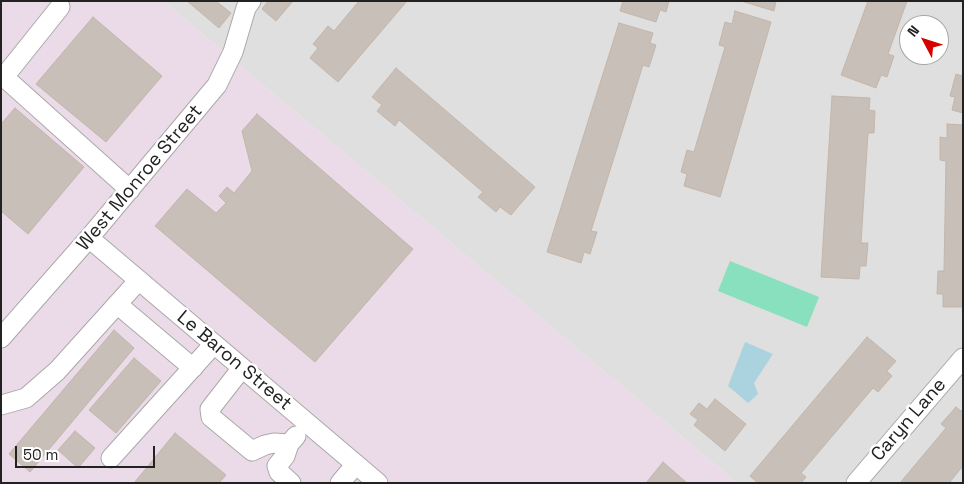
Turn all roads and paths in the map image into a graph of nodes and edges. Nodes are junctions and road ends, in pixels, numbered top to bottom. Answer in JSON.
{"nodes":[{"id":1,"x":245,"y":3,"type":"edge"},
{"id":2,"x":60,"y":8,"type":"dead end"},
{"id":3,"x":130,"y":190,"type":"junction"},
{"id":4,"x":89,"y":238,"type":"junction"},
{"id":5,"x":139,"y":280,"type":"junction"},
{"id":6,"x":117,"y":304,"type":"junction"},
{"id":7,"x":2,"y":337,"type":"edge"},
{"id":8,"x":214,"y":344,"type":"junction"},
{"id":9,"x":963,"y":358,"type":"edge"},
{"id":10,"x":193,"y":368,"type":"junction"},
{"id":11,"x":242,"y":368,"type":"junction"},
{"id":12,"x":1,"y":405,"type":"edge"},
{"id":13,"x":307,"y":423,"type":"junction"},
{"id":14,"x":289,"y":444,"type":"junction"},
{"id":15,"x":111,"y":458,"type":"dead end"},
{"id":16,"x":356,"y":464,"type":"junction"},
{"id":17,"x":291,"y":483,"type":"edge"},
{"id":18,"x":340,"y":483,"type":"edge"},
{"id":19,"x":378,"y":483,"type":"edge"},
{"id":20,"x":856,"y":483,"type":"edge"}],
"edges":[{"from":1,"to":3,"type":"street","name":"West Monroe Street"},
{"from":2,"to":3,"type":"street"},
{"from":3,"to":4,"type":"street","name":"West Monroe Street"},
{"from":4,"to":5,"type":"street","name":"Le Baron Street"},
{"from":4,"to":7,"type":"street","name":"West Monroe Street"},
{"from":5,"to":6,"type":"street"},
{"from":5,"to":8,"type":"street","name":"Le Baron Street"},
{"from":6,"to":10,"type":"street"},
{"from":6,"to":12,"type":"street"},
{"from":8,"to":10,"type":"street"},
{"from":8,"to":11,"type":"street","name":"Le Baron Street"},
{"from":9,"to":20,"type":"street","name":"Caryn Lane"},
{"from":10,"to":15,"type":"street"},
{"from":11,"to":13,"type":"street","name":"Le Baron Street"},
{"from":11,"to":14,"type":"street"},
{"from":13,"to":14,"type":"street"},
{"from":13,"to":16,"type":"street","name":"Le Baron Street"},
{"from":14,"to":17,"type":"street"},
{"from":16,"to":18,"type":"street"},
{"from":16,"to":19,"type":"street","name":"Le Baron Street"}]}
